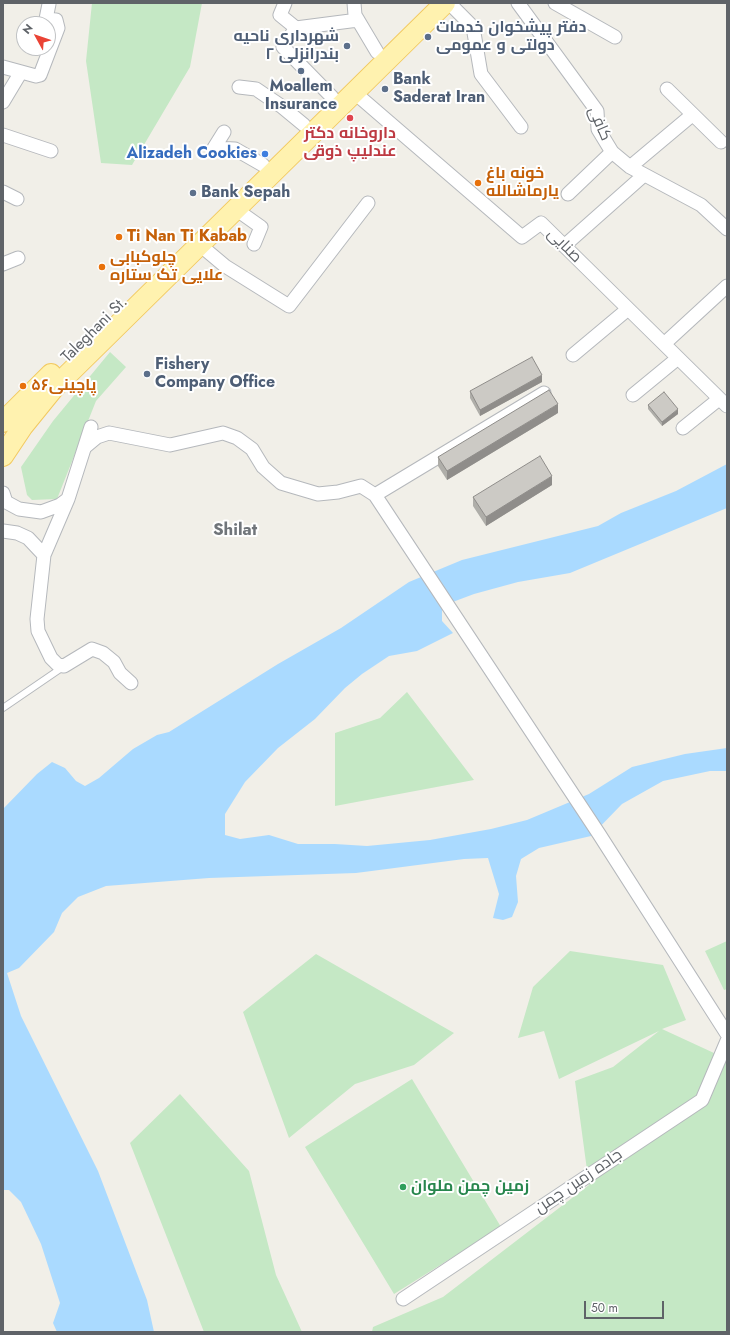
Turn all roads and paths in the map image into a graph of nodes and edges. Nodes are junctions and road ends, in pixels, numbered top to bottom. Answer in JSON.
{"nodes":[{"id":1,"x":285,"y":3,"type":"edge"},
{"id":2,"x":354,"y":3,"type":"edge"},
{"id":3,"x":427,"y":3,"type":"edge"},
{"id":4,"x":445,"y":3,"type":"edge"},
{"id":5,"x":449,"y":3,"type":"edge"},
{"id":6,"x":518,"y":3,"type":"edge"},
{"id":7,"x":555,"y":3,"type":"edge"},
{"id":8,"x":49,"y":4,"type":"dead end"},
{"id":9,"x":358,"y":20,"type":"junction"},
{"id":10,"x":296,"y":28,"type":"junction"},
{"id":11,"x":615,"y":37,"type":"dead end"},
{"id":12,"x":377,"y":52,"type":"junction"},
{"id":13,"x":3,"y":67,"type":"edge"},
{"id":14,"x":21,"y":72,"type":"junction"},
{"id":15,"x":239,"y":87,"type":"dead end"},
{"id":16,"x":666,"y":89,"type":"dead end"},
{"id":17,"x":344,"y":91,"type":"junction"},
{"id":18,"x":3,"y":102,"type":"edge"},
{"id":19,"x":692,"y":115,"type":"junction"},
{"id":20,"x":304,"y":125,"type":"junction"},
{"id":21,"x":521,"y":127,"type":"dead end"},
{"id":22,"x":224,"y":132,"type":"dead end"},
{"id":23,"x":3,"y":135,"type":"edge"},
{"id":24,"x":721,"y":142,"type":"dead end"},
{"id":25,"x":51,"y":151,"type":"dead end"},
{"id":26,"x":612,"y":152,"type":"junction"},
{"id":27,"x":263,"y":165,"type":"junction"},
{"id":28,"x":630,"y":168,"type":"junction"},
{"id":29,"x":644,"y":175,"type":"junction"},
{"id":30,"x":3,"y":192,"type":"edge"},
{"id":31,"x":568,"y":194,"type":"dead end"},
{"id":32,"x":17,"y":199,"type":"dead end"},
{"id":33,"x":368,"y":203,"type":"dead end"},
{"id":34,"x":237,"y":210,"type":"junction"},
{"id":35,"x":726,"y":227,"type":"edge"},
{"id":36,"x":254,"y":244,"type":"dead end"},
{"id":37,"x":200,"y":245,"type":"junction"},
{"id":38,"x":564,"y":246,"type":"junction"},
{"id":39,"x":18,"y":258,"type":"dead end"},
{"id":40,"x":3,"y":264,"type":"edge"},
{"id":41,"x":727,"y":286,"type":"edge"},
{"id":42,"x":628,"y":309,"type":"junction"},
{"id":43,"x":664,"y":344,"type":"junction"},
{"id":44,"x":573,"y":355,"type":"dead end"},
{"id":45,"x":678,"y":358,"type":"junction"},
{"id":46,"x":544,"y":393,"type":"edge"},
{"id":47,"x":633,"y":395,"type":"dead end"},
{"id":48,"x":723,"y":402,"type":"edge"},
{"id":49,"x":3,"y":422,"type":"edge"},
{"id":50,"x":91,"y":427,"type":"dead end"},
{"id":51,"x":683,"y":428,"type":"dead end"},
{"id":52,"x":85,"y":447,"type":"junction"},
{"id":53,"x":6,"y":449,"type":"edge"},
{"id":54,"x":3,"y":492,"type":"edge"},
{"id":55,"x":375,"y":495,"type":"junction"},
{"id":56,"x":68,"y":499,"type":"junction"},
{"id":57,"x":3,"y":532,"type":"edge"},
{"id":58,"x":44,"y":556,"type":"junction"},
{"id":59,"x":64,"y":666,"type":"junction"},
{"id":60,"x":131,"y":683,"type":"dead end"},
{"id":61,"x":3,"y":708,"type":"edge"},
{"id":62,"x":727,"y":1034,"type":"edge"},
{"id":63,"x":727,"y":1041,"type":"edge"},
{"id":64,"x":403,"y":1299,"type":"dead end"}],
"edges":[{"from":1,"to":10,"type":"street"},
{"from":2,"to":9,"type":"street"},
{"from":3,"to":12,"type":"main road","name":"Taleghani St."},
{"from":4,"to":17,"type":"main road","name":"Taleghani St."},
{"from":5,"to":21,"type":"street"},
{"from":6,"to":26,"type":"street","name":"کافی"},
{"from":7,"to":11,"type":"street"},
{"from":8,"to":14,"type":"street"},
{"from":9,"to":10,"type":"street"},
{"from":9,"to":12,"type":"street"},
{"from":10,"to":17,"type":"street"},
{"from":12,"to":17,"type":"main road","name":"Taleghani St."},
{"from":13,"to":14,"type":"street"},
{"from":14,"to":18,"type":"street"},
{"from":15,"to":20,"type":"street"},
{"from":16,"to":19,"type":"street"},
{"from":17,"to":20,"type":"main road","name":"Taleghani St."},
{"from":17,"to":34,"type":"main road","name":"Taleghani St."},
{"from":17,"to":38,"type":"street","name":"صنایی"},
{"from":19,"to":24,"type":"street"},
{"from":19,"to":28,"type":"street"},
{"from":20,"to":27,"type":"main road","name":"Taleghani St."},
{"from":22,"to":27,"type":"street"},
{"from":23,"to":25,"type":"street"},
{"from":26,"to":28,"type":"street","name":"کافی"},
{"from":26,"to":31,"type":"street"},
{"from":27,"to":49,"type":"main road","name":"Taleghani St."},
{"from":28,"to":29,"type":"street","name":"کافی"},
{"from":29,"to":35,"type":"street","name":"کافی"},
{"from":29,"to":38,"type":"street"},
{"from":30,"to":32,"type":"street"},
{"from":33,"to":37,"type":"street"},
{"from":34,"to":36,"type":"street"},
{"from":34,"to":37,"type":"main road","name":"Taleghani St."},
{"from":37,"to":53,"type":"main road","name":"Taleghani St."},
{"from":38,"to":42,"type":"street","name":"صنایی"},
{"from":39,"to":40,"type":"street"},
{"from":41,"to":43,"type":"street"},
{"from":42,"to":43,"type":"street","name":"صنایی"},
{"from":42,"to":44,"type":"street"},
{"from":43,"to":45,"type":"street","name":"صنایی"},
{"from":45,"to":47,"type":"street"},
{"from":45,"to":48,"type":"street","name":"صنایی"},
{"from":46,"to":55,"type":"street"},
{"from":48,"to":51,"type":"street"},
{"from":50,"to":52,"type":"street"},
{"from":52,"to":55,"type":"street"},
{"from":52,"to":56,"type":"street"},
{"from":54,"to":56,"type":"street"},
{"from":55,"to":62,"type":"street"},
{"from":56,"to":58,"type":"street"},
{"from":57,"to":58,"type":"street"},
{"from":58,"to":59,"type":"street"},
{"from":59,"to":60,"type":"street"},
{"from":59,"to":61,"type":"lane"},
{"from":63,"to":64,"type":"street","name":"جاده زمین چمن"}]}
